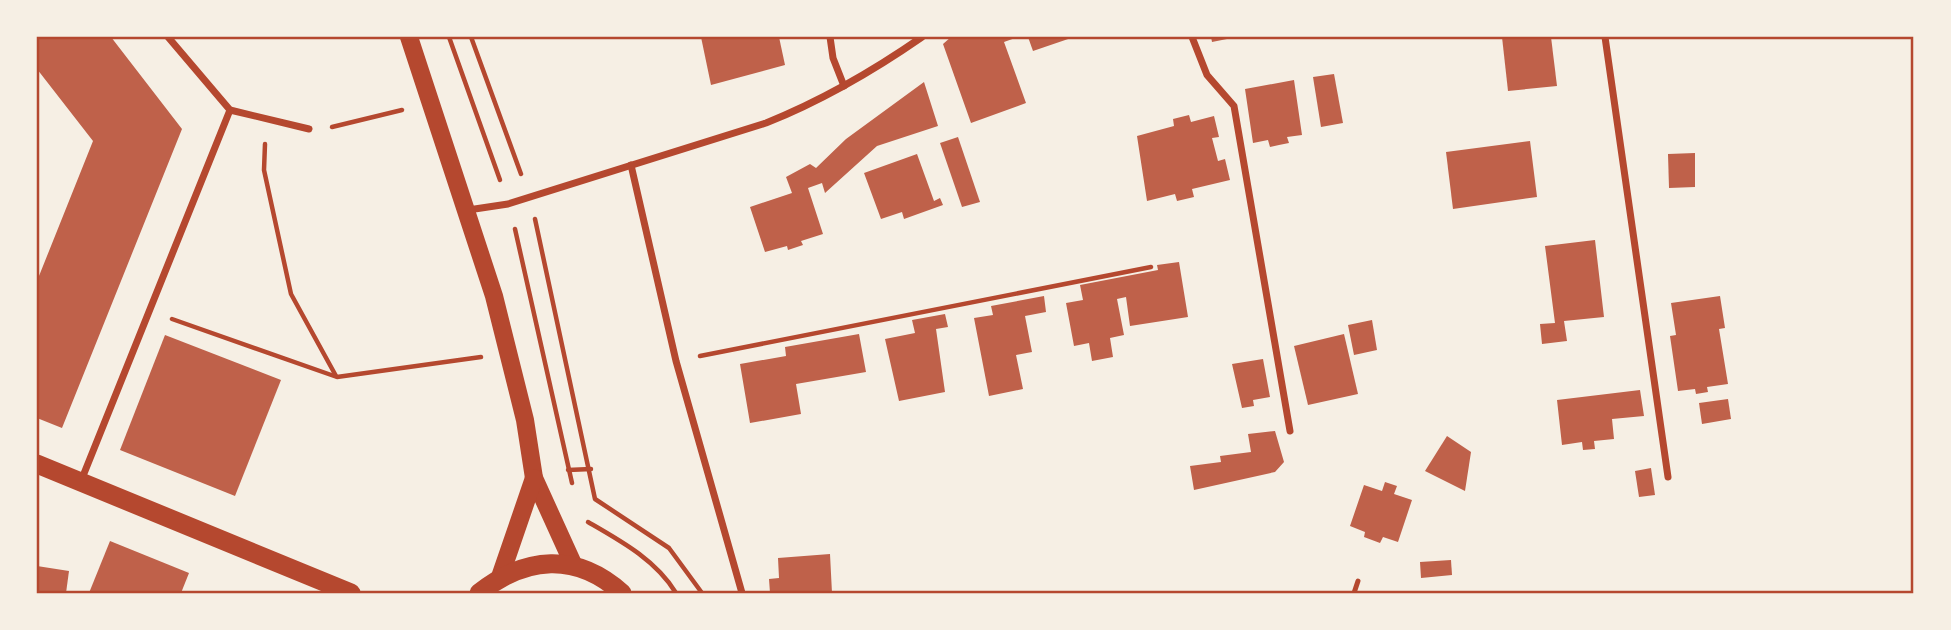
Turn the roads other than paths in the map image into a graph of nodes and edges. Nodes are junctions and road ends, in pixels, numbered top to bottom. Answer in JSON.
{"nodes":[{"id":1,"x":168,"y":37,"type":"edge"},
{"id":2,"x":410,"y":37,"type":"edge"},
{"id":3,"x":830,"y":37,"type":"edge"},
{"id":4,"x":922,"y":37,"type":"edge"},
{"id":5,"x":1192,"y":37,"type":"edge"},
{"id":6,"x":1605,"y":37,"type":"edge"},
{"id":7,"x":844,"y":86,"type":"junction"},
{"id":8,"x":230,"y":110,"type":"junction"},
{"id":9,"x":309,"y":129,"type":"road end"},
{"id":10,"x":631,"y":165,"type":"junction"},
{"id":11,"x":468,"y":210,"type":"junction"},
{"id":12,"x":1290,"y":431,"type":"dead end"},
{"id":13,"x":37,"y":464,"type":"edge"},
{"id":14,"x":1668,"y":477,"type":"dead end"},
{"id":15,"x":534,"y":478,"type":"junction"},
{"id":16,"x":81,"y":482,"type":"junction"},
{"id":17,"x":574,"y":566,"type":"junction"},
{"id":18,"x":500,"y":577,"type":"junction"},
{"id":19,"x":1358,"y":581,"type":"dead end"},
{"id":20,"x":351,"y":593,"type":"edge"},
{"id":21,"x":479,"y":593,"type":"edge"},
{"id":22,"x":622,"y":593,"type":"edge"},
{"id":23,"x":742,"y":593,"type":"edge"},
{"id":24,"x":1353,"y":593,"type":"edge"}],
"edges":[{"from":1,"to":8,"type":"street"},
{"from":2,"to":11,"type":"main road"},
{"from":3,"to":7,"type":"street"},
{"from":4,"to":7,"type":"street"},
{"from":5,"to":12,"type":"street"},
{"from":6,"to":14,"type":"street"},
{"from":7,"to":10,"type":"street"},
{"from":8,"to":9,"type":"street"},
{"from":8,"to":16,"type":"street"},
{"from":10,"to":11,"type":"street"},
{"from":10,"to":23,"type":"street"},
{"from":11,"to":15,"type":"main road"},
{"from":13,"to":16,"type":"highway"},
{"from":15,"to":17,"type":"main road"},
{"from":15,"to":18,"type":"main road"},
{"from":16,"to":20,"type":"highway"},
{"from":17,"to":18,"type":"highway"},
{"from":17,"to":22,"type":"highway"},
{"from":18,"to":21,"type":"highway"},
{"from":19,"to":24,"type":"lane"}]}
